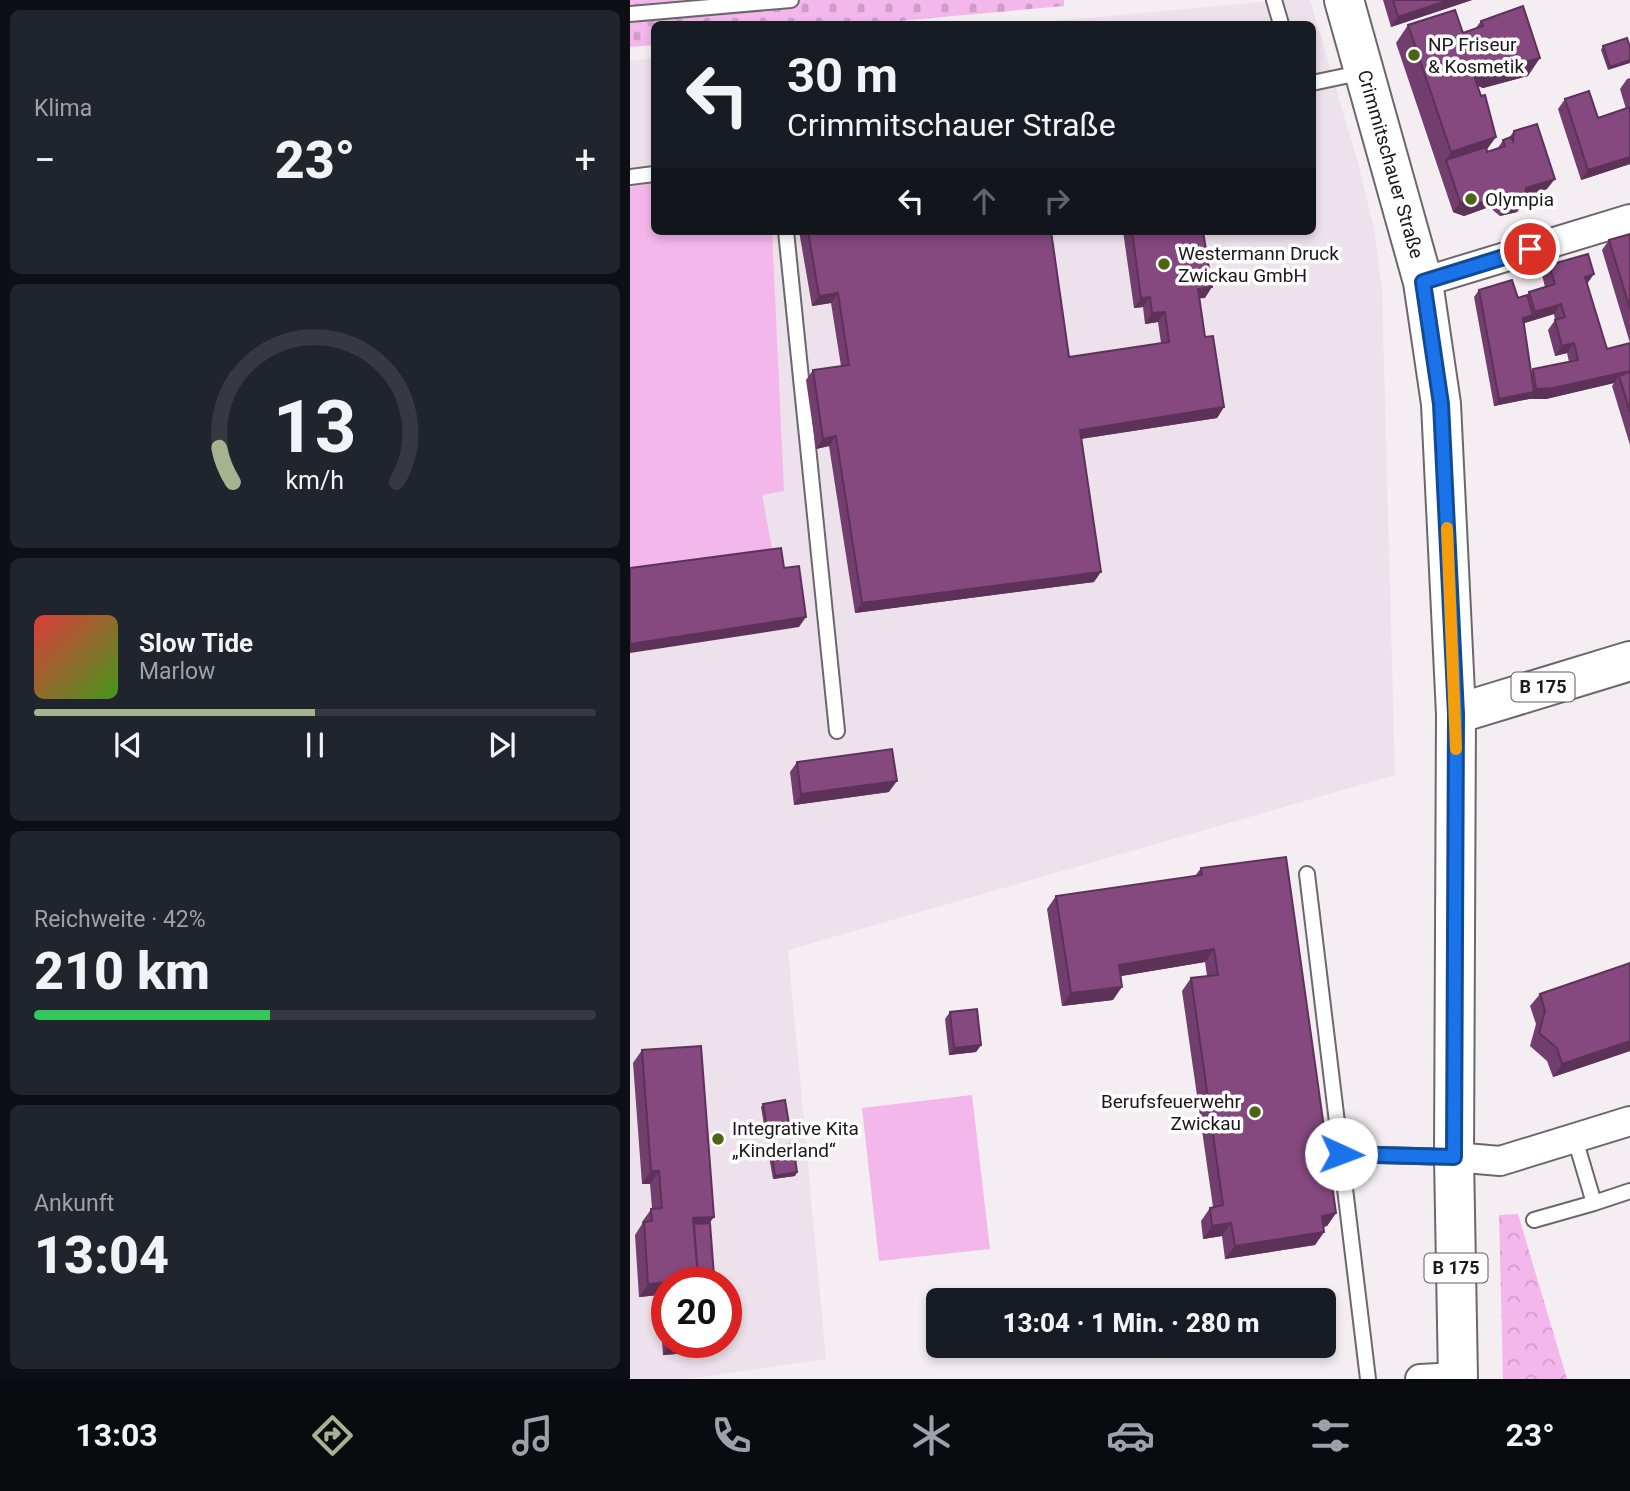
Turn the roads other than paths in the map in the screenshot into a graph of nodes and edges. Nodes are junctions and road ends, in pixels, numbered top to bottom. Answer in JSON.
{"nodes":[{"id":1,"x":791,"y":0,"type":"edge"},
{"id":2,"x":1274,"y":0,"type":"edge"},
{"id":3,"x":1344,"y":0,"type":"edge"},
{"id":4,"x":630,"y":15,"type":"edge"},
{"id":5,"x":1280,"y":21,"type":"edge"},
{"id":6,"x":1366,"y":72,"type":"junction"},
{"id":7,"x":1316,"y":82,"type":"edge"},
{"id":8,"x":651,"y":174,"type":"edge"},
{"id":9,"x":630,"y":177,"type":"edge"},
{"id":10,"x":1630,"y":219,"type":"edge"},
{"id":11,"x":786,"y":235,"type":"edge"},
{"id":12,"x":1423,"y":282,"type":"junction"},
{"id":13,"x":1630,"y":661,"type":"edge"},
{"id":14,"x":1456,"y":714,"type":"junction"},
{"id":15,"x":837,"y":731,"type":"dead end"},
{"id":16,"x":1307,"y":874,"type":"dead end"},
{"id":17,"x":1630,"y":1121,"type":"edge"},
{"id":18,"x":1575,"y":1139,"type":"junction"},
{"id":19,"x":1341,"y":1154,"type":"junction"},
{"id":20,"x":1454,"y":1157,"type":"junction"},
{"id":21,"x":1630,"y":1191,"type":"edge"},
{"id":22,"x":1594,"y":1203,"type":"junction"},
{"id":23,"x":1534,"y":1220,"type":"dead end"},
{"id":24,"x":1458,"y":1378,"type":"edge"},
{"id":25,"x":1367,"y":1379,"type":"edge"},
{"id":26,"x":1420,"y":1379,"type":"edge"}],
"edges":[{"from":1,"to":4,"type":"lane"},
{"from":2,"to":5,"type":"lane"},
{"from":3,"to":6,"type":"main road","name":"Crimmitschauer Straße"},
{"from":6,"to":7,"type":"lane"},
{"from":6,"to":12,"type":"main road","name":"Crimmitschauer Straße"},
{"from":8,"to":9,"type":"lane"},
{"from":10,"to":12,"type":"street"},
{"from":11,"to":15,"type":"lane"},
{"from":12,"to":14,"type":"main road","name":"Crimmitschauer Straße"},
{"from":13,"to":14,"type":"main road","number":"B 175"},
{"from":14,"to":20,"type":"main road","name":"Crimmitschauer Straße","number":"B 175"},
{"from":16,"to":19,"type":"lane"},
{"from":17,"to":18,"type":"street"},
{"from":18,"to":20,"type":"street"},
{"from":18,"to":22,"type":"lane"},
{"from":19,"to":20,"type":"lane"},
{"from":19,"to":25,"type":"lane"},
{"from":20,"to":24,"type":"main road","name":"Crimmitschauer Straße","number":"B 175"},
{"from":21,"to":22,"type":"lane"},
{"from":22,"to":23,"type":"lane"},
{"from":24,"to":26,"type":"street","name":"Crimmitschauer Straße"}]}
